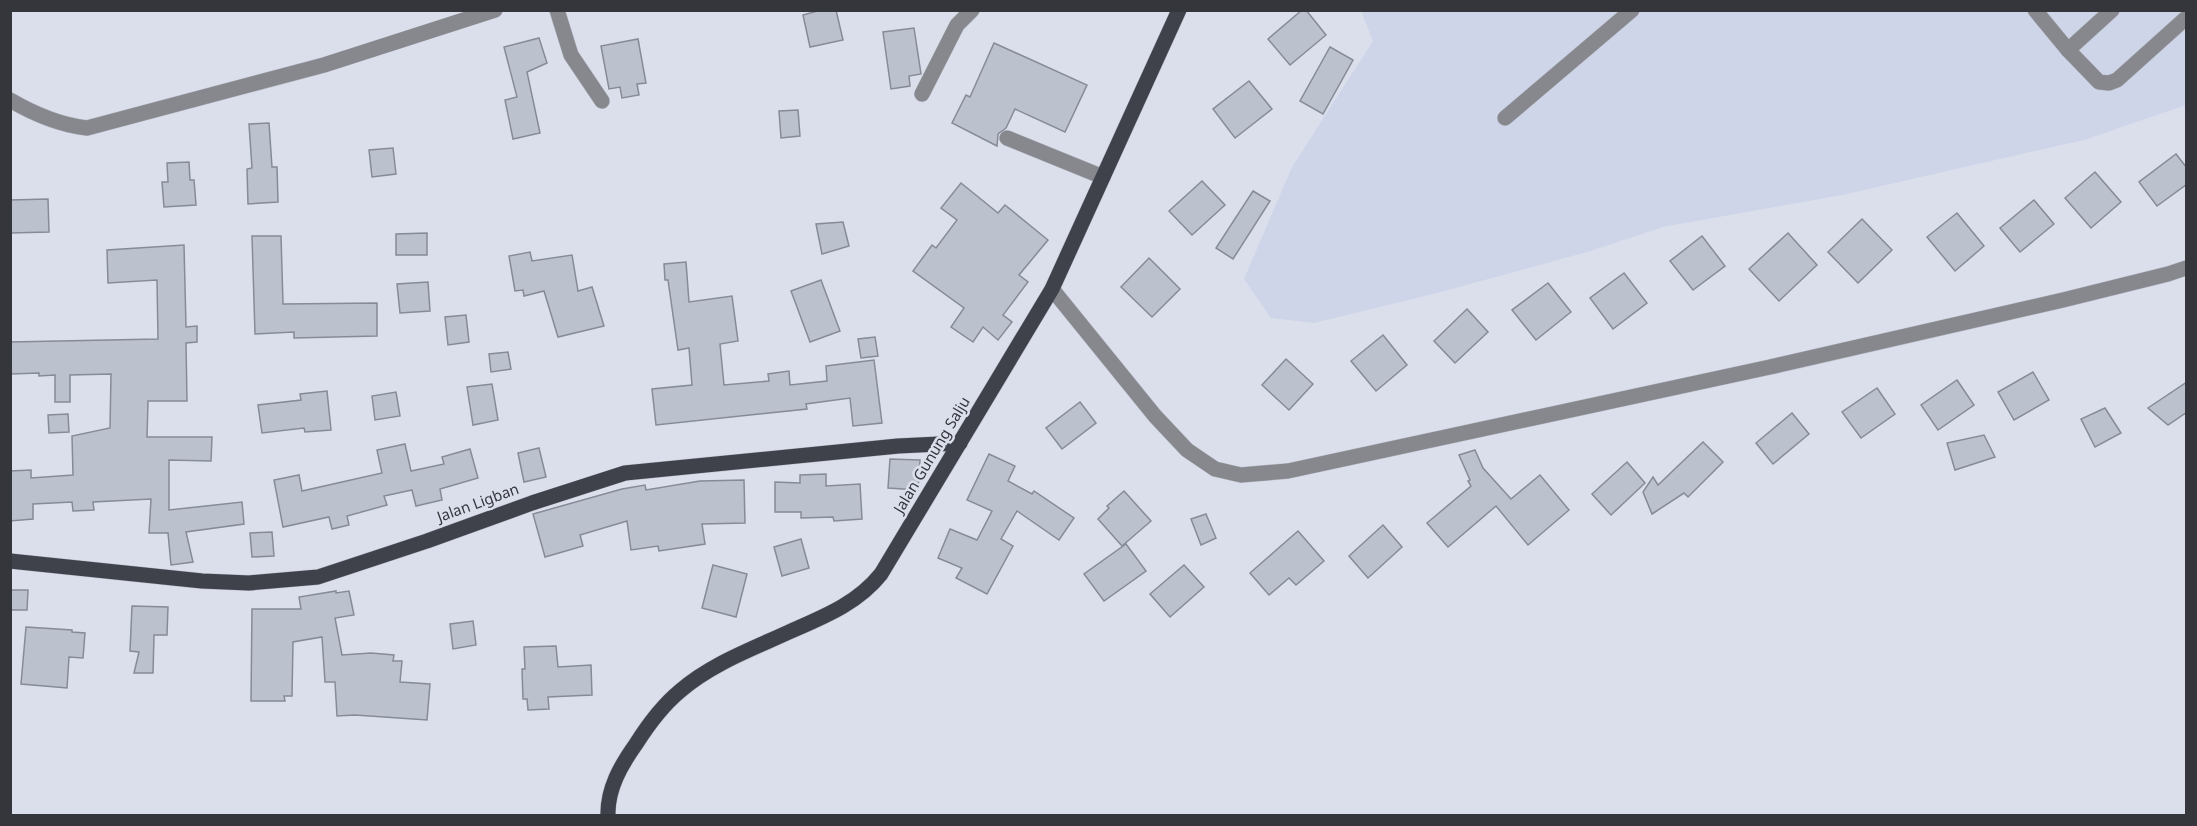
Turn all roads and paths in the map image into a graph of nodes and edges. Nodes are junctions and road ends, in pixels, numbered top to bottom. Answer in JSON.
{"nodes":[{"id":1,"x":495,"y":10,"type":"edge"},
{"id":2,"x":557,"y":10,"type":"edge"},
{"id":3,"x":972,"y":10,"type":"edge"},
{"id":4,"x":1179,"y":10,"type":"edge"},
{"id":5,"x":1632,"y":10,"type":"edge"},
{"id":6,"x":2035,"y":10,"type":"edge"},
{"id":7,"x":2112,"y":10,"type":"edge"},
{"id":8,"x":2187,"y":18,"type":"edge"},
{"id":9,"x":2067,"y":50,"type":"junction"},
{"id":10,"x":922,"y":94,"type":"dead end"},
{"id":11,"x":10,"y":100,"type":"edge"},
{"id":12,"x":602,"y":101,"type":"dead end"},
{"id":13,"x":1505,"y":118,"type":"dead end"},
{"id":14,"x":1007,"y":138,"type":"dead end"},
{"id":15,"x":1103,"y":177,"type":"junction"},
{"id":16,"x":2187,"y":268,"type":"edge"},
{"id":17,"x":1052,"y":289,"type":"junction"},
{"id":18,"x":960,"y":443,"type":"junction"},
{"id":19,"x":10,"y":561,"type":"edge"},
{"id":20,"x":608,"y":816,"type":"edge"}],
"edges":[{"from":1,"to":11,"type":"street"},
{"from":2,"to":12,"type":"street"},
{"from":3,"to":10,"type":"street"},
{"from":4,"to":15,"type":"main road","name":"Jalan Gunung Salju"},
{"from":5,"to":13,"type":"street"},
{"from":6,"to":9,"type":"street"},
{"from":7,"to":9,"type":"street"},
{"from":8,"to":9,"type":"street"},
{"from":14,"to":15,"type":"street"},
{"from":15,"to":17,"type":"main road","name":"Jalan Gunung Salju"},
{"from":16,"to":17,"type":"street"},
{"from":17,"to":18,"type":"main road","name":"Jalan Gunung Salju"},
{"from":18,"to":19,"type":"main road","name":"Jalan Ligban"},
{"from":18,"to":20,"type":"main road","name":"Jalan Gunung Salju"}]}
